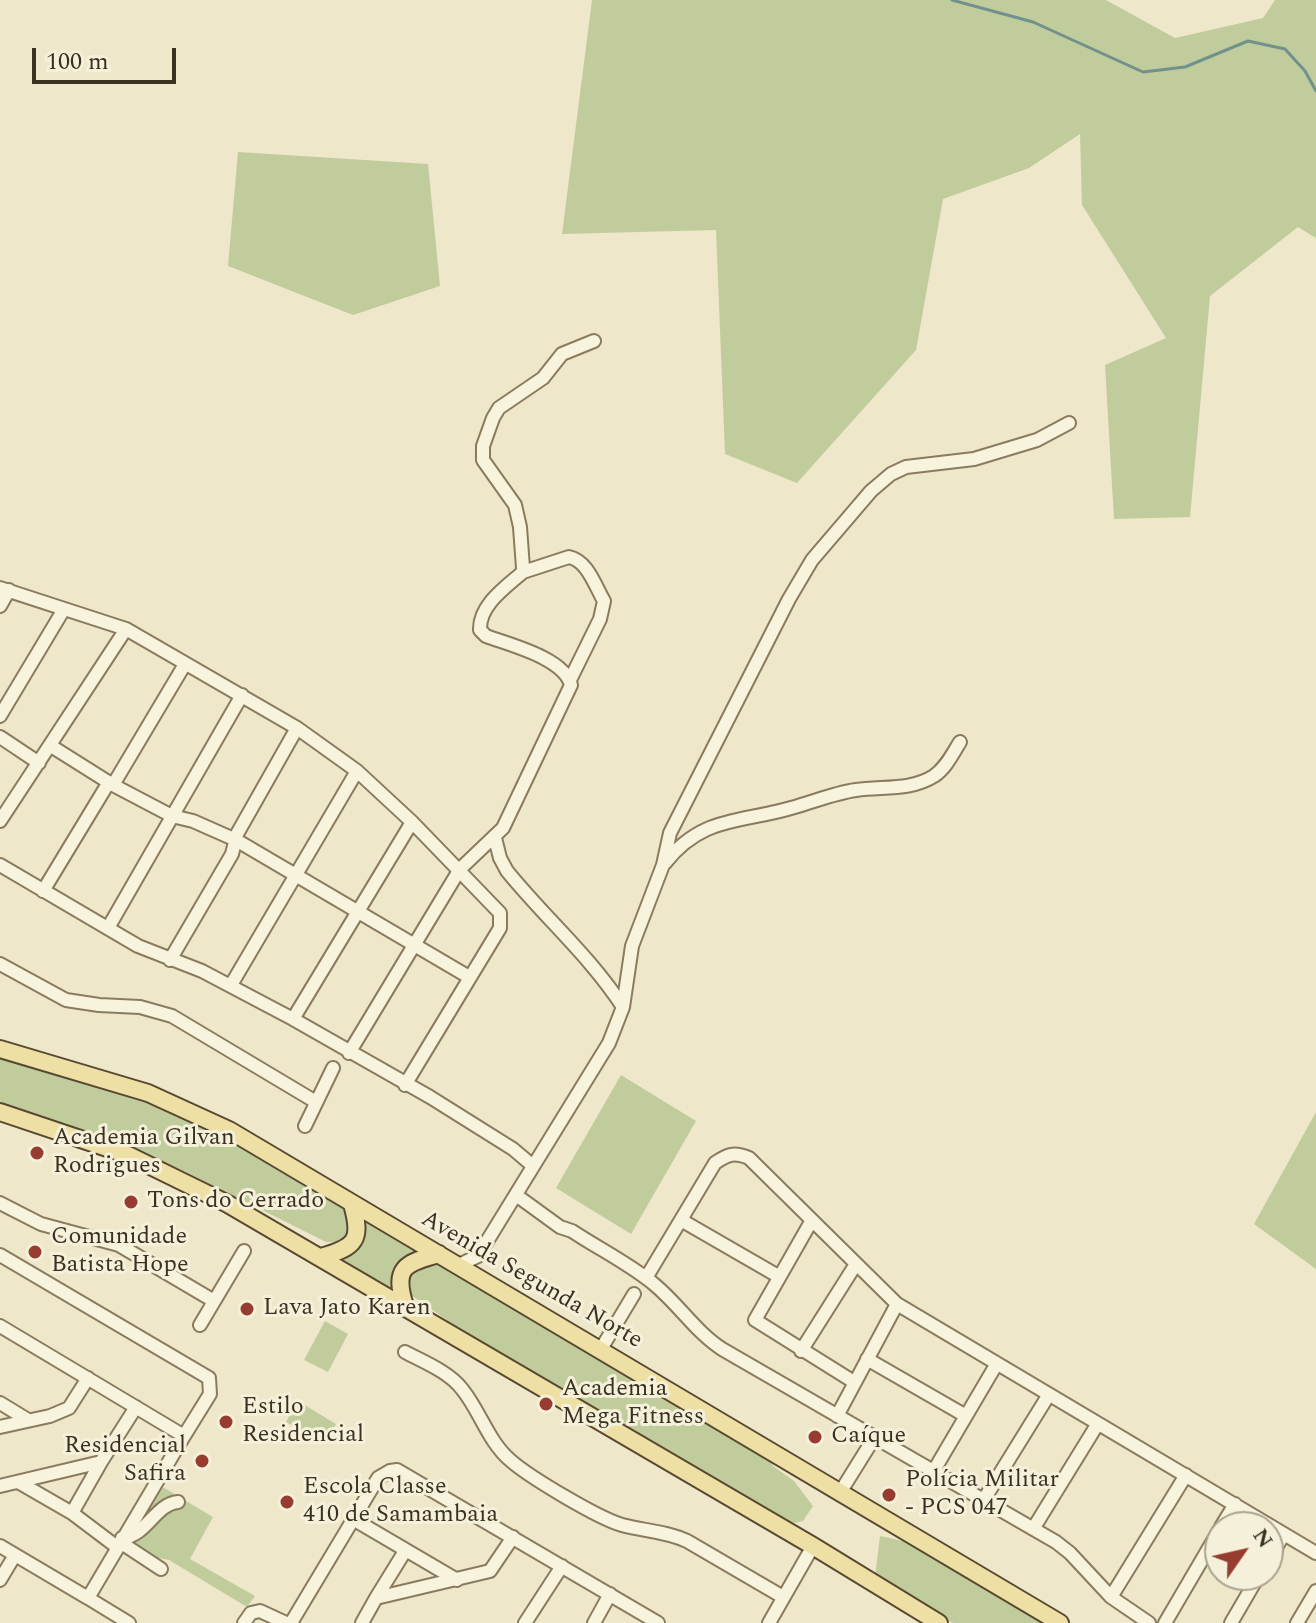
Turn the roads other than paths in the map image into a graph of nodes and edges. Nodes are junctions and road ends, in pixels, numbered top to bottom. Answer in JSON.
{"nodes":[{"id":1,"x":594,"y":341,"type":"dead end"},
{"id":2,"x":1069,"y":423,"type":"dead end"},
{"id":3,"x":523,"y":572,"type":"junction"},
{"id":4,"x":4,"y":589,"type":"edge"},
{"id":5,"x":0,"y":606,"type":"edge"},
{"id":6,"x":64,"y":609,"type":"junction"},
{"id":7,"x":126,"y":629,"type":"junction"},
{"id":8,"x":185,"y":664,"type":"junction"},
{"id":9,"x":570,"y":680,"type":"junction"},
{"id":10,"x":242,"y":695,"type":"junction"},
{"id":11,"x":0,"y":716,"type":"edge"},
{"id":12,"x":297,"y":728,"type":"junction"},
{"id":13,"x":0,"y":737,"type":"edge"},
{"id":14,"x":960,"y":742,"type":"dead end"},
{"id":15,"x":51,"y":746,"type":"junction"},
{"id":16,"x":39,"y":763,"type":"junction"},
{"id":17,"x":357,"y":771,"type":"junction"},
{"id":18,"x":111,"y":783,"type":"junction"},
{"id":19,"x":172,"y":816,"type":"junction"},
{"id":20,"x":0,"y":821,"type":"edge"},
{"id":21,"x":412,"y":822,"type":"junction"},
{"id":22,"x":495,"y":838,"type":"junction"},
{"id":23,"x":236,"y":840,"type":"junction"},
{"id":24,"x":0,"y":865,"type":"edge"},
{"id":25,"x":663,"y":865,"type":"junction"},
{"id":26,"x":460,"y":869,"type":"junction"},
{"id":27,"x":295,"y":874,"type":"junction"},
{"id":28,"x":43,"y":891,"type":"junction"},
{"id":29,"x":359,"y":910,"type":"junction"},
{"id":30,"x":108,"y":928,"type":"junction"},
{"id":31,"x":414,"y":944,"type":"junction"},
{"id":32,"x":170,"y":960,"type":"junction"},
{"id":33,"x":0,"y":964,"type":"edge"},
{"id":34,"x":469,"y":977,"type":"junction"},
{"id":35,"x":231,"y":985,"type":"junction"},
{"id":36,"x":623,"y":1007,"type":"junction"},
{"id":37,"x":293,"y":1019,"type":"junction"},
{"id":38,"x":0,"y":1049,"type":"edge"},
{"id":39,"x":349,"y":1053,"type":"junction"},
{"id":40,"x":333,"y":1068,"type":"dead end"},
{"id":41,"x":405,"y":1085,"type":"junction"},
{"id":42,"x":316,"y":1102,"type":"junction"},
{"id":43,"x":0,"y":1112,"type":"edge"},
{"id":44,"x":305,"y":1126,"type":"dead end"},
{"id":45,"x":533,"y":1166,"type":"junction"},
{"id":46,"x":516,"y":1195,"type":"junction"},
{"id":47,"x":0,"y":1203,"type":"edge"},
{"id":48,"x":352,"y":1204,"type":"junction"},
{"id":49,"x":681,"y":1220,"type":"junction"},
{"id":50,"x":812,"y":1220,"type":"junction"},
{"id":51,"x":244,"y":1251,"type":"dead end"},
{"id":52,"x":439,"y":1254,"type":"junction"},
{"id":53,"x":0,"y":1255,"type":"edge"},
{"id":54,"x":478,"y":1256,"type":"junction"},
{"id":55,"x":321,"y":1257,"type":"junction"},
{"id":56,"x":856,"y":1264,"type":"junction"},
{"id":57,"x":459,"y":1265,"type":"junction"},
{"id":58,"x":778,"y":1276,"type":"junction"},
{"id":59,"x":480,"y":1278,"type":"junction"},
{"id":60,"x":646,"y":1278,"type":"junction"},
{"id":61,"x":634,"y":1294,"type":"dead end"},
{"id":62,"x":214,"y":1301,"type":"junction"},
{"id":63,"x":897,"y":1304,"type":"junction"},
{"id":64,"x":405,"y":1306,"type":"junction"},
{"id":65,"x":200,"y":1325,"type":"dead end"},
{"id":66,"x":0,"y":1326,"type":"edge"},
{"id":67,"x":601,"y":1349,"type":"junction"},
{"id":68,"x":801,"y":1351,"type":"junction"},
{"id":69,"x":405,"y":1352,"type":"dead end"},
{"id":70,"x":867,"y":1359,"type":"junction"},
{"id":71,"x":996,"y":1365,"type":"junction"},
{"id":72,"x":88,"y":1378,"type":"junction"},
{"id":73,"x":854,"y":1382,"type":"junction"},
{"id":74,"x":1048,"y":1396,"type":"junction"},
{"id":75,"x":0,"y":1403,"type":"edge"},
{"id":76,"x":136,"y":1407,"type":"junction"},
{"id":77,"x":837,"y":1416,"type":"junction"},
{"id":78,"x":966,"y":1416,"type":"junction"},
{"id":79,"x":28,"y":1420,"type":"junction"},
{"id":80,"x":1097,"y":1425,"type":"junction"},
{"id":81,"x":0,"y":1427,"type":"edge"},
{"id":82,"x":184,"y":1436,"type":"junction"},
{"id":83,"x":874,"y":1438,"type":"junction"},
{"id":84,"x":101,"y":1462,"type":"junction"},
{"id":85,"x":933,"y":1472,"type":"junction"},
{"id":86,"x":1186,"y":1475,"type":"junction"},
{"id":87,"x":20,"y":1483,"type":"junction"},
{"id":88,"x":0,"y":1486,"type":"edge"},
{"id":89,"x":841,"y":1491,"type":"junction"},
{"id":90,"x":983,"y":1501,"type":"junction"},
{"id":91,"x":178,"y":1502,"type":"dead end"},
{"id":92,"x":1235,"y":1504,"type":"junction"},
{"id":93,"x":1231,"y":1511,"type":"edge"},
{"id":94,"x":1246,"y":1511,"type":"edge"},
{"id":95,"x":72,"y":1513,"type":"junction"},
{"id":96,"x":353,"y":1519,"type":"junction"},
{"id":97,"x":1033,"y":1529,"type":"junction"},
{"id":98,"x":1284,"y":1534,"type":"edge"},
{"id":99,"x":513,"y":1537,"type":"junction"},
{"id":100,"x":120,"y":1542,"type":"junction"},
{"id":101,"x":0,"y":1546,"type":"edge"},
{"id":102,"x":813,"y":1546,"type":"junction"},
{"id":103,"x":405,"y":1551,"type":"junction"},
{"id":104,"x":1316,"y":1553,"type":"edge"},
{"id":105,"x":15,"y":1555,"type":"junction"},
{"id":106,"x":1204,"y":1557,"type":"edge"},
{"id":107,"x":562,"y":1566,"type":"junction"},
{"id":108,"x":161,"y":1569,"type":"dead end"},
{"id":109,"x":0,"y":1580,"type":"edge"},
{"id":110,"x":457,"y":1580,"type":"junction"},
{"id":111,"x":1250,"y":1591,"type":"edge"},
{"id":112,"x":1316,"y":1591,"type":"edge"},
{"id":113,"x":610,"y":1594,"type":"junction"},
{"id":114,"x":783,"y":1597,"type":"junction"},
{"id":115,"x":1111,"y":1597,"type":"junction"},
{"id":116,"x":88,"y":1598,"type":"junction"},
{"id":117,"x":376,"y":1598,"type":"junction"},
{"id":118,"x":644,"y":1618,"type":"edge"},
{"id":119,"x":129,"y":1623,"type":"edge"},
{"id":120,"x":244,"y":1623,"type":"edge"},
{"id":121,"x":288,"y":1623,"type":"edge"},
{"id":122,"x":362,"y":1623,"type":"edge"},
{"id":123,"x":526,"y":1623,"type":"edge"},
{"id":124,"x":594,"y":1623,"type":"edge"},
{"id":125,"x":658,"y":1623,"type":"edge"},
{"id":126,"x":769,"y":1623,"type":"edge"},
{"id":127,"x":939,"y":1623,"type":"edge"},
{"id":128,"x":1060,"y":1623,"type":"edge"},
{"id":129,"x":1149,"y":1623,"type":"edge"},
{"id":130,"x":1165,"y":1623,"type":"edge"},
{"id":131,"x":1231,"y":1623,"type":"edge"},
{"id":132,"x":1297,"y":1623,"type":"edge"}],
"edges":[{"from":1,"to":3,"type":"street"},
{"from":2,"to":25,"type":"street"},
{"from":3,"to":9,"type":"street"},
{"from":3,"to":9,"type":"street"},
{"from":4,"to":5,"type":"street"},
{"from":4,"to":6,"type":"street"},
{"from":6,"to":7,"type":"street"},
{"from":6,"to":11,"type":"street"},
{"from":7,"to":8,"type":"street"},
{"from":7,"to":15,"type":"street"},
{"from":8,"to":10,"type":"street"},
{"from":8,"to":18,"type":"street"},
{"from":9,"to":22,"type":"street"},
{"from":10,"to":12,"type":"street"},
{"from":10,"to":19,"type":"street"},
{"from":12,"to":17,"type":"street"},
{"from":12,"to":23,"type":"street"},
{"from":13,"to":16,"type":"street"},
{"from":14,"to":25,"type":"street"},
{"from":15,"to":16,"type":"street"},
{"from":15,"to":18,"type":"street"},
{"from":16,"to":20,"type":"street"},
{"from":17,"to":21,"type":"street"},
{"from":17,"to":27,"type":"street"},
{"from":18,"to":19,"type":"street"},
{"from":18,"to":28,"type":"street"},
{"from":19,"to":23,"type":"street"},
{"from":19,"to":30,"type":"street"},
{"from":21,"to":26,"type":"street"},
{"from":21,"to":29,"type":"street"},
{"from":22,"to":26,"type":"street"},
{"from":22,"to":36,"type":"street"},
{"from":23,"to":27,"type":"street"},
{"from":23,"to":32,"type":"street"},
{"from":24,"to":28,"type":"street"},
{"from":25,"to":36,"type":"street"},
{"from":26,"to":31,"type":"street"},
{"from":26,"to":34,"type":"street"},
{"from":27,"to":29,"type":"street"},
{"from":27,"to":35,"type":"street"},
{"from":28,"to":30,"type":"street"},
{"from":29,"to":31,"type":"street"},
{"from":29,"to":37,"type":"street"},
{"from":30,"to":32,"type":"street"},
{"from":31,"to":34,"type":"street"},
{"from":31,"to":39,"type":"street"},
{"from":32,"to":35,"type":"street"},
{"from":33,"to":42,"type":"street"},
{"from":34,"to":41,"type":"street"},
{"from":35,"to":37,"type":"street"},
{"from":36,"to":45,"type":"street"},
{"from":37,"to":39,"type":"street"},
{"from":38,"to":48,"type":"main road","name":"Avenida Segunda Norte"},
{"from":39,"to":41,"type":"street"},
{"from":40,"to":42,"type":"street"},
{"from":41,"to":45,"type":"street"},
{"from":42,"to":44,"type":"street"},
{"from":43,"to":55,"type":"main road"},
{"from":45,"to":46,"type":"street"},
{"from":46,"to":54,"type":"street"},
{"from":46,"to":60,"type":"street"},
{"from":47,"to":62,"type":"street"},
{"from":48,"to":52,"type":"main road","name":"Avenida Segunda Norte"},
{"from":48,"to":55,"type":"main road"},
{"from":49,"to":50,"type":"street"},
{"from":49,"to":58,"type":"street"},
{"from":49,"to":60,"type":"street"},
{"from":50,"to":56,"type":"street"},
{"from":50,"to":58,"type":"street"},
{"from":51,"to":62,"type":"street"},
{"from":52,"to":57,"type":"main road","name":"Avenida Segunda Norte"},
{"from":52,"to":64,"type":"main road"},
{"from":53,"to":82,"type":"street"},
{"from":54,"to":57,"type":"street"},
{"from":54,"to":59,"type":"street"},
{"from":55,"to":64,"type":"main road"},
{"from":56,"to":63,"type":"street"},
{"from":56,"to":68,"type":"street"},
{"from":57,"to":59,"type":"main road","name":"Avenida Segunda Norte"},
{"from":58,"to":68,"type":"street"},
{"from":59,"to":67,"type":"main road","name":"Avenida Segunda Norte"},
{"from":60,"to":77,"type":"street"},
{"from":61,"to":67,"type":"street"},
{"from":62,"to":65,"type":"street"},
{"from":63,"to":70,"type":"street"},
{"from":63,"to":71,"type":"street"},
{"from":64,"to":102,"type":"main road"},
{"from":66,"to":72,"type":"street"},
{"from":67,"to":89,"type":"main road","name":"Avenida Segunda Norte"},
{"from":68,"to":73,"type":"street"},
{"from":69,"to":114,"type":"street"},
{"from":70,"to":73,"type":"street"},
{"from":70,"to":78,"type":"street"},
{"from":71,"to":74,"type":"street"},
{"from":71,"to":78,"type":"street"},
{"from":72,"to":76,"type":"street"},
{"from":72,"to":79,"type":"street"},
{"from":73,"to":77,"type":"street"},
{"from":74,"to":80,"type":"street"},
{"from":74,"to":90,"type":"street"},
{"from":75,"to":79,"type":"street"},
{"from":76,"to":82,"type":"street"},
{"from":76,"to":84,"type":"street"},
{"from":77,"to":83,"type":"street"},
{"from":78,"to":85,"type":"street"},
{"from":79,"to":81,"type":"street"},
{"from":80,"to":86,"type":"street"},
{"from":80,"to":97,"type":"street"},
{"from":82,"to":100,"type":"street"},
{"from":83,"to":85,"type":"street"},
{"from":83,"to":89,"type":"street"},
{"from":84,"to":87,"type":"street"},
{"from":84,"to":95,"type":"street"},
{"from":85,"to":90,"type":"street"},
{"from":86,"to":92,"type":"street"},
{"from":86,"to":115,"type":"street"},
{"from":87,"to":88,"type":"street"},
{"from":87,"to":95,"type":"street"},
{"from":89,"to":128,"type":"main road","name":"Avenida Segunda Norte"},
{"from":90,"to":97,"type":"street"},
{"from":91,"to":100,"type":"street"},
{"from":92,"to":93,"type":"street"},
{"from":92,"to":94,"type":"street"},
{"from":95,"to":100,"type":"street"},
{"from":96,"to":99,"type":"street"},
{"from":96,"to":103,"type":"street"},
{"from":96,"to":121,"type":"street"},
{"from":97,"to":115,"type":"street"},
{"from":98,"to":104,"type":"street"},
{"from":99,"to":107,"type":"street"},
{"from":99,"to":110,"type":"street"},
{"from":100,"to":108,"type":"street"},
{"from":100,"to":116,"type":"street"},
{"from":101,"to":105,"type":"street"},
{"from":102,"to":114,"type":"street"},
{"from":102,"to":127,"type":"main road"},
{"from":103,"to":110,"type":"street"},
{"from":103,"to":117,"type":"street"},
{"from":105,"to":109,"type":"street"},
{"from":105,"to":116,"type":"street"},
{"from":106,"to":130,"type":"street"},
{"from":107,"to":113,"type":"street"},
{"from":107,"to":123,"type":"street"},
{"from":110,"to":117,"type":"street"},
{"from":111,"to":131,"type":"street"},
{"from":112,"to":132,"type":"street"},
{"from":113,"to":118,"type":"street"},
{"from":113,"to":124,"type":"street"},
{"from":114,"to":126,"type":"street"},
{"from":115,"to":129,"type":"street"},
{"from":116,"to":119,"type":"street"},
{"from":117,"to":122,"type":"street"},
{"from":118,"to":125,"type":"street"},
{"from":120,"to":121,"type":"street"}]}
